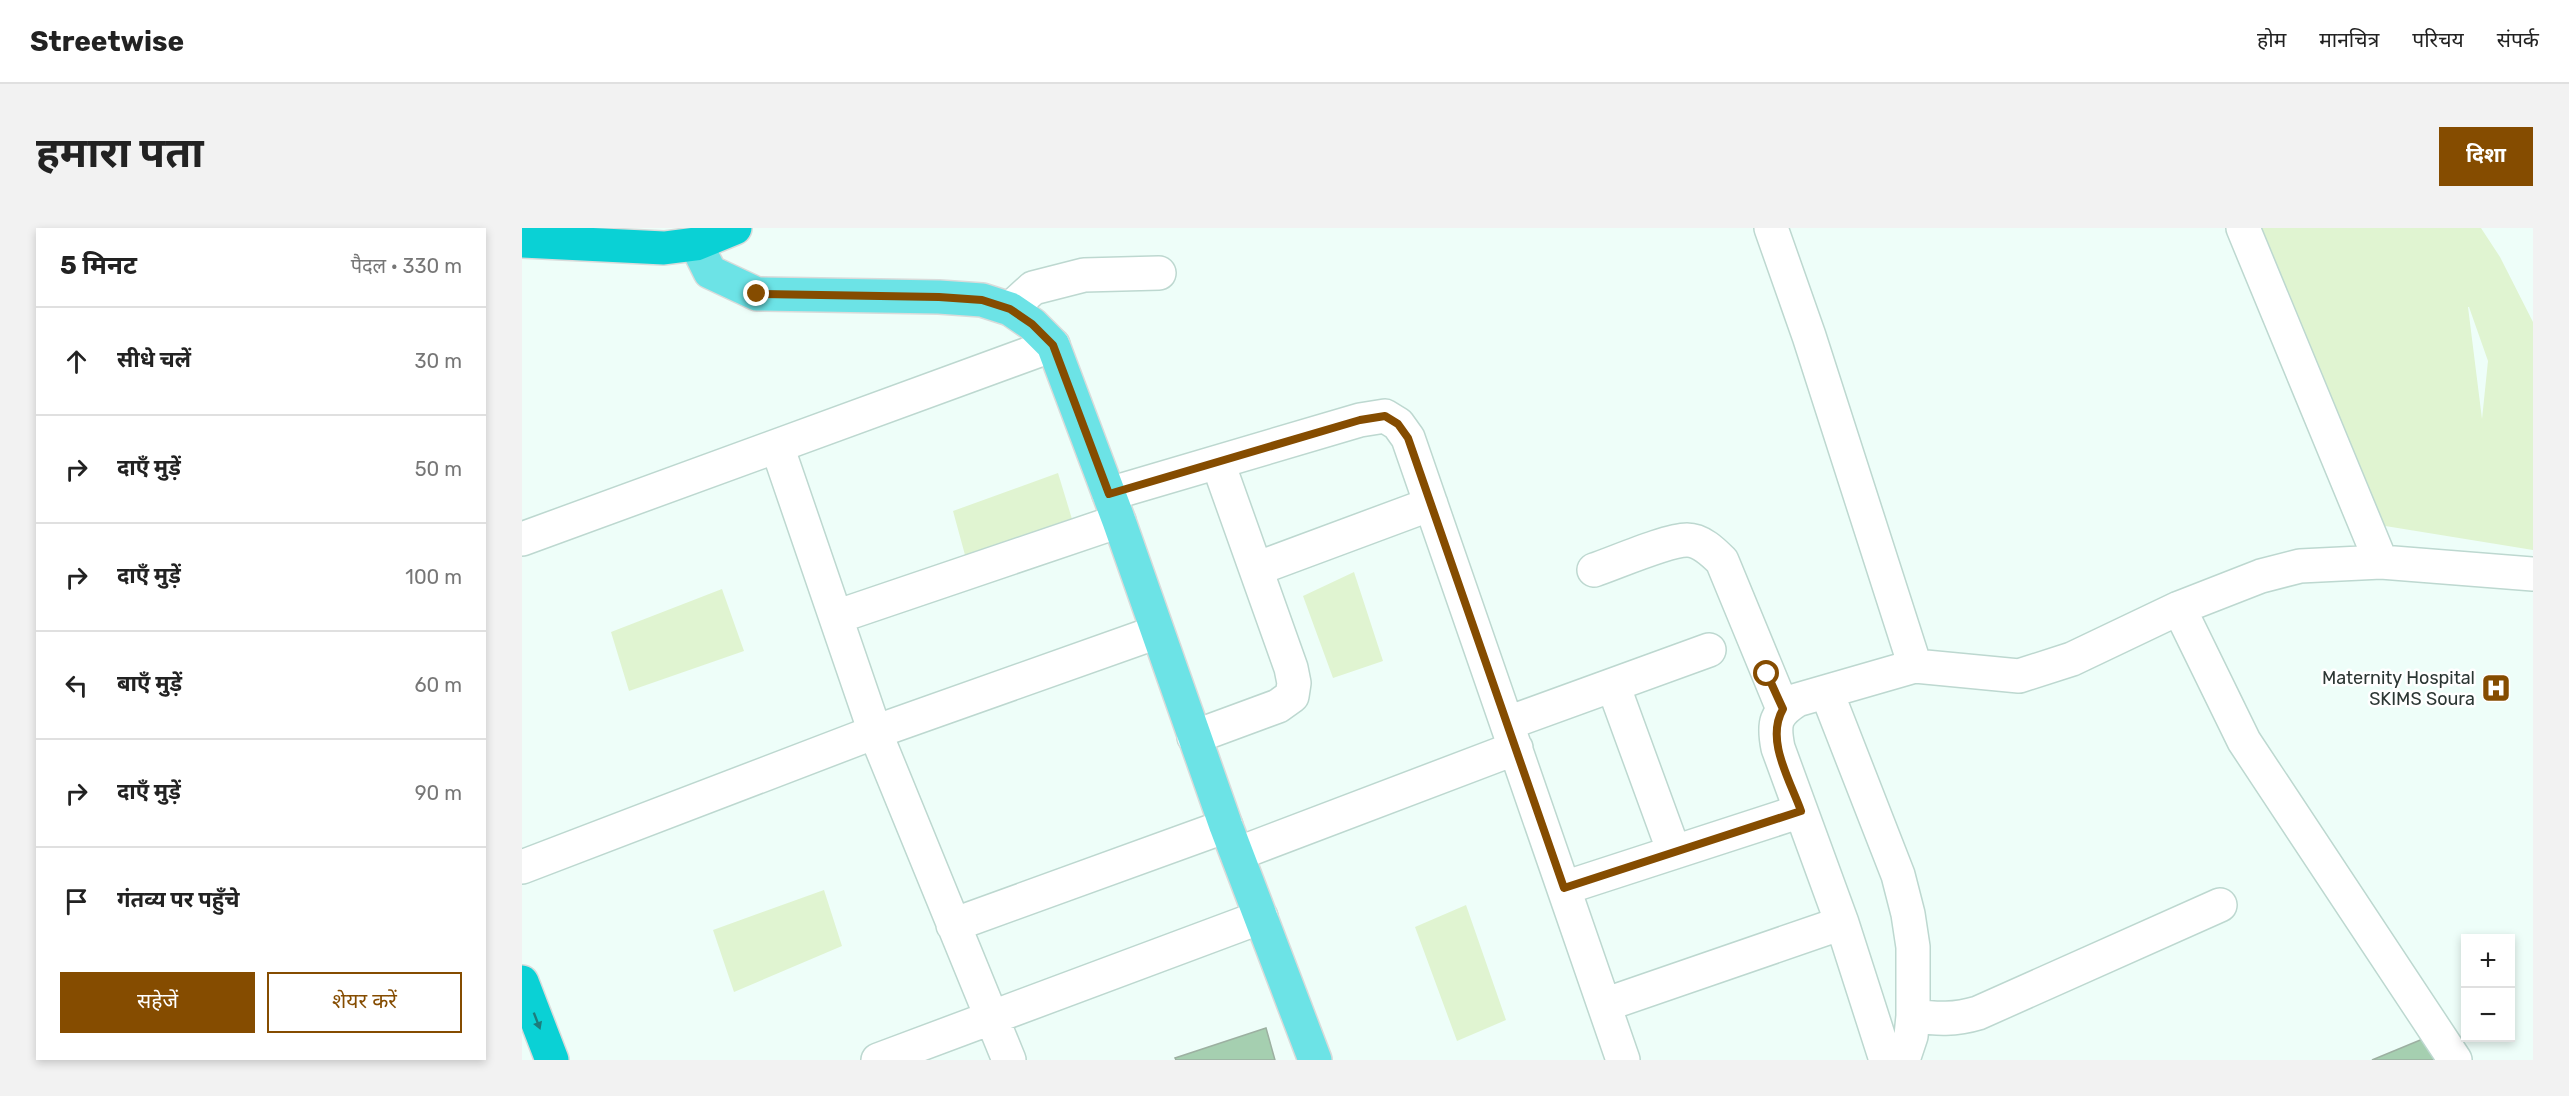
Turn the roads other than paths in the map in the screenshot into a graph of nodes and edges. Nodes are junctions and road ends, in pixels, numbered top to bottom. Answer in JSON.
{"nodes":[{"id":1,"x":735,"y":228,"type":"edge"},
{"id":2,"x":1771,"y":228,"type":"edge"},
{"id":3,"x":2243,"y":228,"type":"edge"},
{"id":4,"x":583,"y":235,"type":"edge"},
{"id":5,"x":522,"y":241,"type":"edge"},
{"id":6,"x":696,"y":244,"type":"junction"},
{"id":7,"x":1159,"y":273,"type":"dead end"},
{"id":8,"x":1010,"y":309,"type":"junction"},
{"id":9,"x":1053,"y":345,"type":"junction"},
{"id":10,"x":777,"y":446,"type":"junction"},
{"id":11,"x":1218,"y":463,"type":"junction"},
{"id":12,"x":1431,"y":504,"type":"junction"},
{"id":13,"x":1114,"y":508,"type":"junction"},
{"id":14,"x":522,"y":539,"type":"edge"},
{"id":15,"x":2381,"y":562,"type":"junction"},
{"id":16,"x":1256,"y":569,"type":"junction"},
{"id":17,"x":1594,"y":570,"type":"dead end"},
{"id":18,"x":2533,"y":574,"type":"edge"},
{"id":19,"x":2179,"y":608,"type":"junction"},
{"id":20,"x":836,"y":617,"type":"junction"},
{"id":21,"x":1156,"y":632,"type":"junction"},
{"id":22,"x":1708,"y":650,"type":"dead end"},
{"id":23,"x":1915,"y":666,"type":"junction"},
{"id":24,"x":1613,"y":685,"type":"junction"},
{"id":25,"x":1827,"y":693,"type":"junction"},
{"id":26,"x":1780,"y":714,"type":"junction"},
{"id":27,"x":875,"y":732,"type":"junction"},
{"id":28,"x":1512,"y":736,"type":"junction"},
{"id":29,"x":1194,"y":737,"type":"junction"},
{"id":30,"x":1801,"y":811,"type":"junction"},
{"id":31,"x":1232,"y":840,"type":"junction"},
{"id":32,"x":1674,"y":852,"type":"junction"},
{"id":33,"x":522,"y":867,"type":"edge"},
{"id":34,"x":1564,"y":888,"type":"junction"},
{"id":35,"x":2220,"y":905,"type":"dead end"},
{"id":36,"x":1261,"y":917,"type":"junction"},
{"id":37,"x":1842,"y":922,"type":"junction"},
{"id":38,"x":953,"y":925,"type":"junction"},
{"id":39,"x":522,"y":982,"type":"edge"},
{"id":40,"x":1604,"y":1005,"type":"junction"},
{"id":41,"x":1913,"y":1016,"type":"junction"},
{"id":42,"x":993,"y":1019,"type":"junction"},
{"id":43,"x":552,"y":1060,"type":"edge"},
{"id":44,"x":878,"y":1060,"type":"edge"},
{"id":45,"x":1009,"y":1060,"type":"edge"},
{"id":46,"x":1315,"y":1060,"type":"edge"},
{"id":47,"x":1623,"y":1060,"type":"edge"},
{"id":48,"x":1886,"y":1060,"type":"edge"},
{"id":49,"x":1903,"y":1060,"type":"edge"},
{"id":50,"x":2455,"y":1060,"type":"edge"}],
"edges":[{"from":1,"to":6,"type":"highway"},
{"from":2,"to":23,"type":"street"},
{"from":3,"to":15,"type":"street"},
{"from":4,"to":5,"type":"highway"},
{"from":4,"to":6,"type":"highway"},
{"from":6,"to":8,"type":"main road"},
{"from":7,"to":8,"type":"street"},
{"from":8,"to":9,"type":"main road"},
{"from":9,"to":10,"type":"street"},
{"from":9,"to":13,"type":"main road"},
{"from":10,"to":14,"type":"street"},
{"from":10,"to":20,"type":"street"},
{"from":11,"to":12,"type":"street"},
{"from":11,"to":13,"type":"street"},
{"from":11,"to":16,"type":"street"},
{"from":12,"to":16,"type":"street"},
{"from":12,"to":28,"type":"street"},
{"from":13,"to":20,"type":"street"},
{"from":13,"to":21,"type":"main road"},
{"from":15,"to":18,"type":"street"},
{"from":15,"to":19,"type":"street"},
{"from":16,"to":29,"type":"street"},
{"from":17,"to":26,"type":"street"},
{"from":19,"to":23,"type":"street"},
{"from":19,"to":50,"type":"street"},
{"from":20,"to":27,"type":"street"},
{"from":21,"to":27,"type":"street"},
{"from":21,"to":29,"type":"main road"},
{"from":22,"to":24,"type":"street"},
{"from":23,"to":25,"type":"street"},
{"from":24,"to":28,"type":"street"},
{"from":24,"to":32,"type":"street"},
{"from":25,"to":26,"type":"street"},
{"from":25,"to":41,"type":"street"},
{"from":26,"to":30,"type":"street"},
{"from":27,"to":33,"type":"street"},
{"from":27,"to":38,"type":"street"},
{"from":28,"to":31,"type":"street"},
{"from":28,"to":34,"type":"street"},
{"from":29,"to":31,"type":"main road"},
{"from":30,"to":32,"type":"street"},
{"from":30,"to":37,"type":"street"},
{"from":31,"to":36,"type":"main road"},
{"from":31,"to":38,"type":"street"},
{"from":32,"to":34,"type":"street"},
{"from":34,"to":40,"type":"street"},
{"from":35,"to":41,"type":"street"},
{"from":36,"to":42,"type":"street"},
{"from":36,"to":46,"type":"main road"},
{"from":37,"to":40,"type":"street"},
{"from":37,"to":48,"type":"street"},
{"from":38,"to":42,"type":"street"},
{"from":39,"to":43,"type":"highway","one_way":true},
{"from":40,"to":47,"type":"street"},
{"from":41,"to":49,"type":"street"},
{"from":42,"to":44,"type":"street"},
{"from":42,"to":45,"type":"street"}]}
